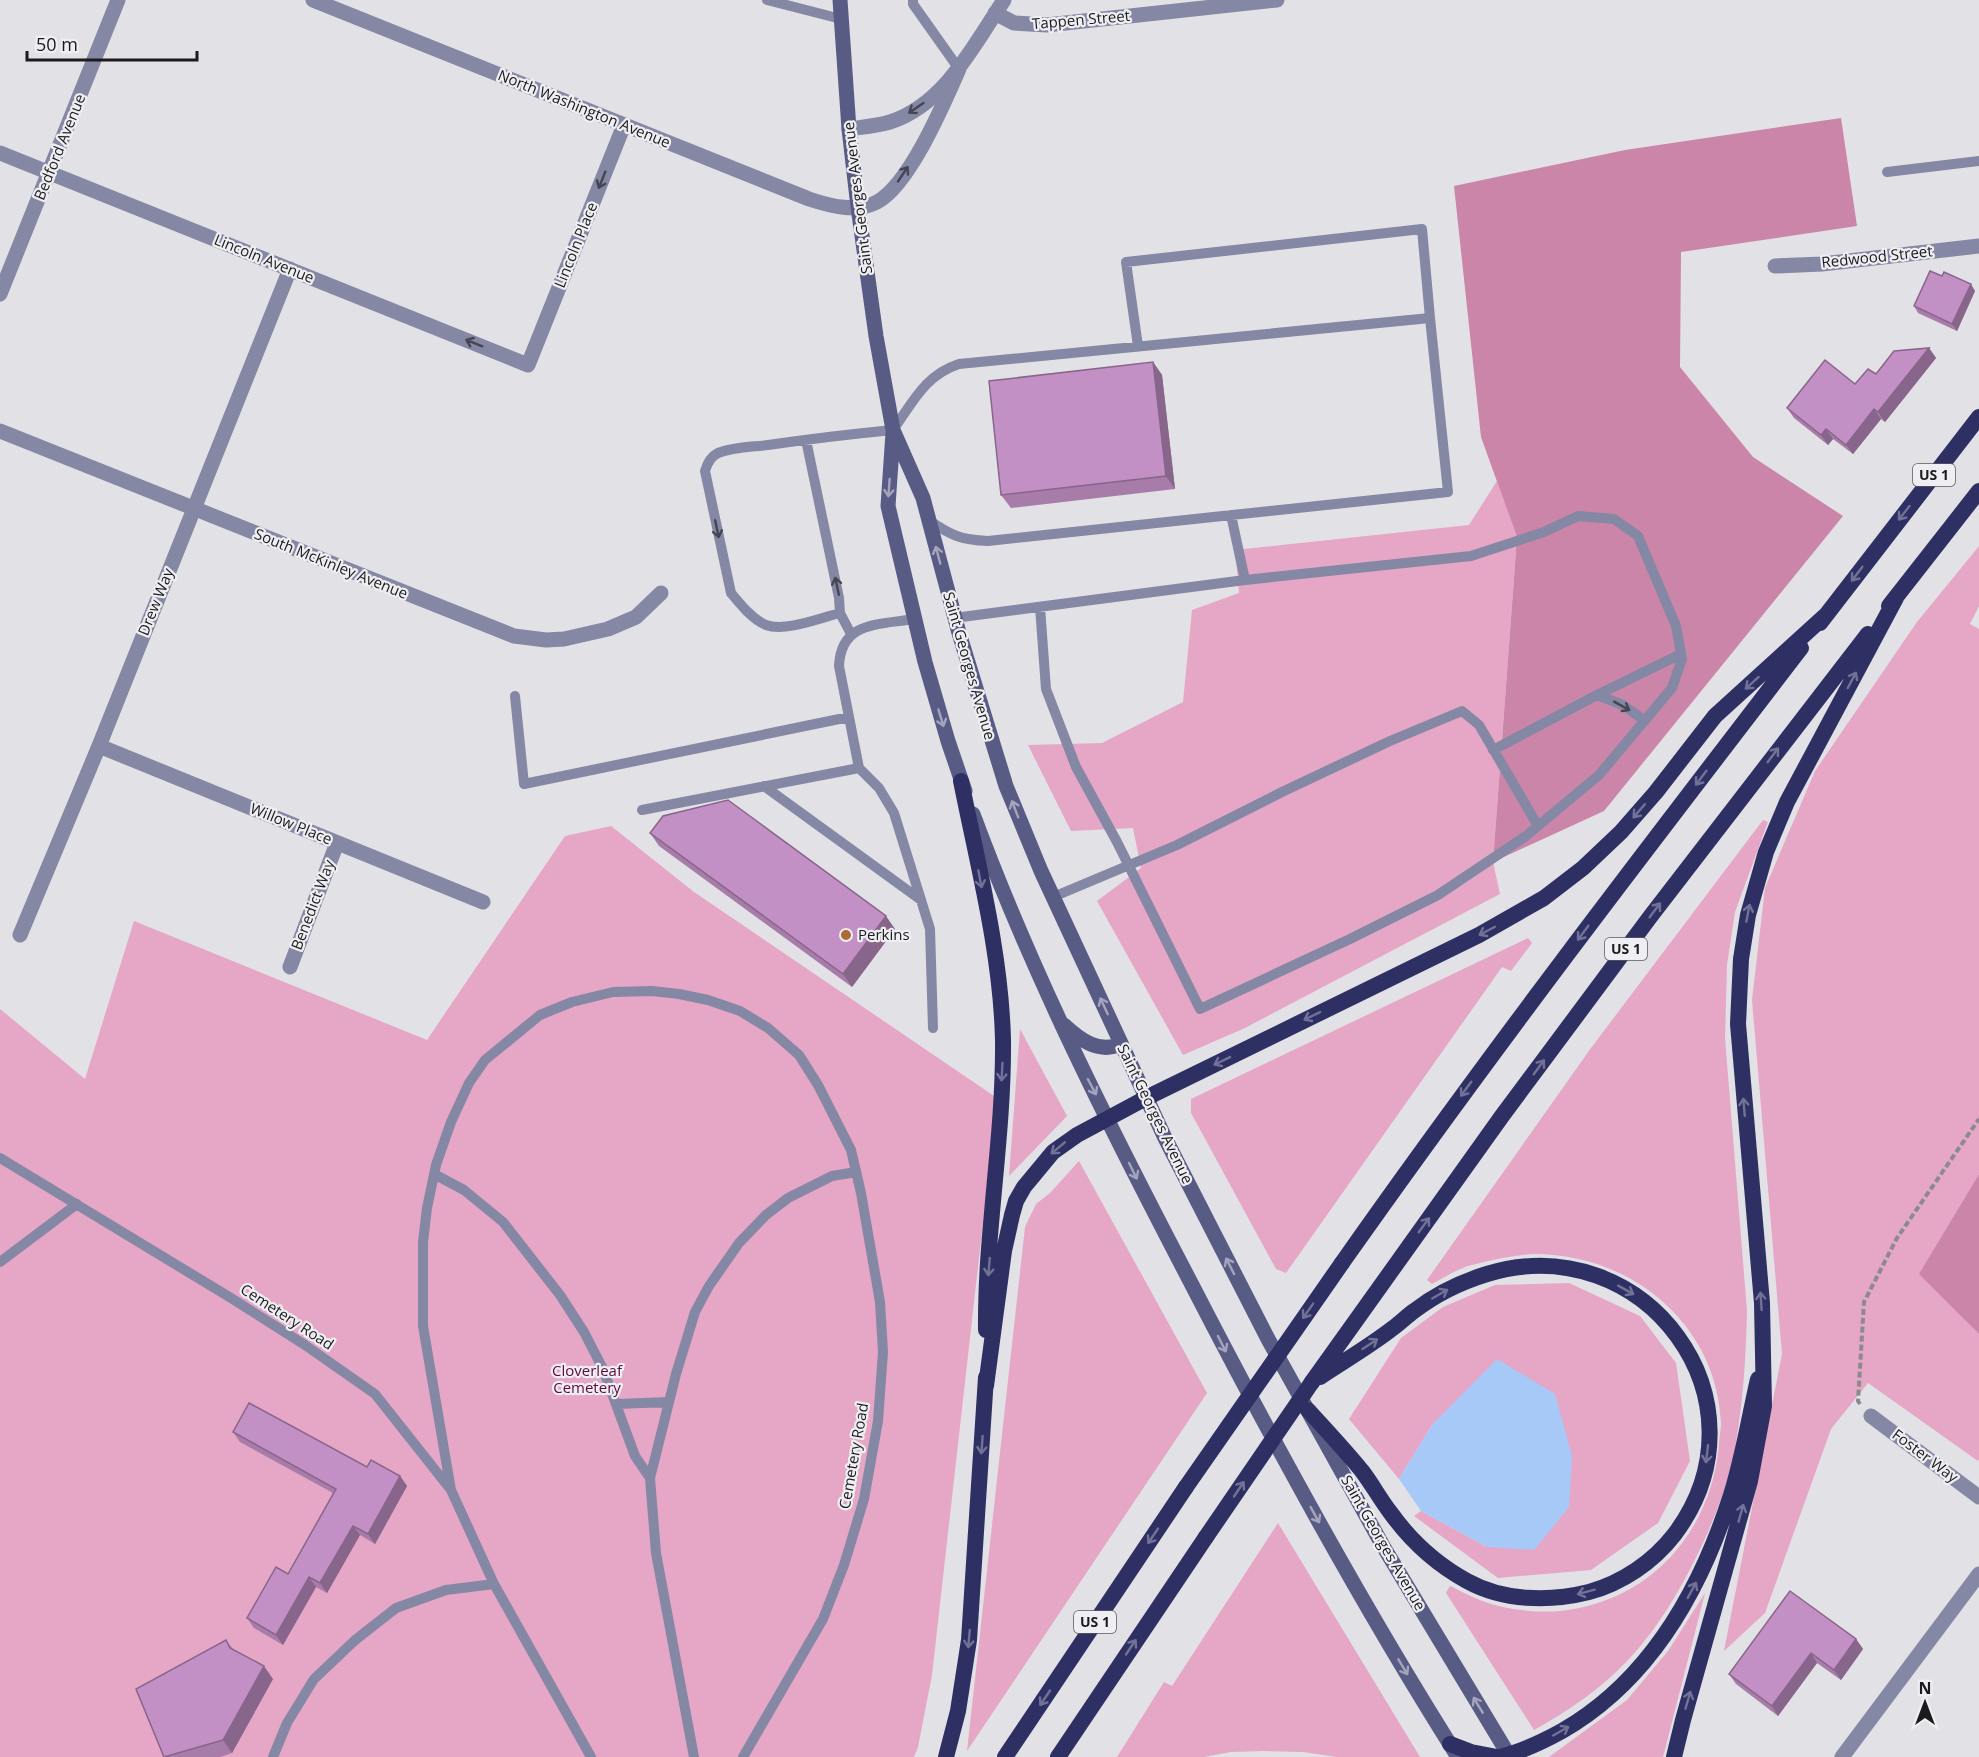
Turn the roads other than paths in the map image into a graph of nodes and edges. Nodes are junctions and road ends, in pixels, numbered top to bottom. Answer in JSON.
{"nodes":[{"id":1,"x":118,"y":0,"type":"edge"},
{"id":2,"x":313,"y":0,"type":"edge"},
{"id":3,"x":767,"y":0,"type":"edge"},
{"id":4,"x":840,"y":0,"type":"edge"},
{"id":5,"x":913,"y":0,"type":"edge"},
{"id":6,"x":1004,"y":0,"type":"edge"},
{"id":7,"x":1277,"y":0,"type":"edge"},
{"id":8,"x":995,"y":13,"type":"junction"},
{"id":9,"x":841,"y":19,"type":"junction"},
{"id":10,"x":959,"y":69,"type":"junction"},
{"id":11,"x":624,"y":125,"type":"junction"},
{"id":12,"x":849,"y":129,"type":"junction"},
{"id":13,"x":0,"y":153,"type":"edge"},
{"id":14,"x":1979,"y":161,"type":"edge"},
{"id":15,"x":1887,"y":172,"type":"dead end"},
{"id":16,"x":50,"y":173,"type":"junction"},
{"id":17,"x":858,"y":207,"type":"junction"},
{"id":18,"x":1979,"y":246,"type":"edge"},
{"id":19,"x":1775,"y":266,"type":"dead end"},
{"id":20,"x":290,"y":269,"type":"junction"},
{"id":21,"x":0,"y":294,"type":"edge"},
{"id":22,"x":1430,"y":318,"type":"junction"},
{"id":23,"x":1138,"y":346,"type":"junction"},
{"id":24,"x":528,"y":365,"type":"joint"},
{"id":25,"x":1979,"y":417,"type":"edge"},
{"id":26,"x":893,"y":430,"type":"junction"},
{"id":27,"x":0,"y":431,"type":"edge"},
{"id":28,"x":806,"y":440,"type":"junction"},
{"id":29,"x":1979,"y":492,"type":"edge"},
{"id":30,"x":193,"y":508,"type":"junction"},
{"id":31,"x":1231,"y":515,"type":"junction"},
{"id":32,"x":928,"y":519,"type":"junction"},
{"id":33,"x":1245,"y":580,"type":"junction"},
{"id":34,"x":661,"y":593,"type":"dead end"},
{"id":35,"x":1896,"y":598,"type":"junction"},
{"id":36,"x":1040,"y":607,"type":"junction"},
{"id":37,"x":840,"y":613,"type":"junction"},
{"id":38,"x":1826,"y":615,"type":"junction"},
{"id":39,"x":954,"y":618,"type":"junction"},
{"id":40,"x":914,"y":619,"type":"junction"},
{"id":41,"x":851,"y":634,"type":"junction"},
{"id":42,"x":1681,"y":654,"type":"junction"},
{"id":43,"x":1597,"y":695,"type":"junction"},
{"id":44,"x":515,"y":696,"type":"dead end"},
{"id":45,"x":849,"y":717,"type":"junction"},
{"id":46,"x":1645,"y":721,"type":"junction"},
{"id":47,"x":99,"y":746,"type":"junction"},
{"id":48,"x":1493,"y":750,"type":"junction"},
{"id":49,"x":859,"y":768,"type":"junction"},
{"id":50,"x":961,"y":781,"type":"junction"},
{"id":51,"x":765,"y":786,"type":"junction"},
{"id":52,"x":642,"y":810,"type":"dead end"},
{"id":53,"x":1538,"y":826,"type":"junction"},
{"id":54,"x":337,"y":843,"type":"junction"},
{"id":55,"x":1128,"y":864,"type":"junction"},
{"id":56,"x":1053,"y":897,"type":"junction"},
{"id":57,"x":921,"y":900,"type":"junction"},
{"id":58,"x":483,"y":902,"type":"dead end"},
{"id":59,"x":20,"y":935,"type":"dead end"},
{"id":60,"x":290,"y":967,"type":"dead end"},
{"id":61,"x":1058,"y":1018,"type":"junction"},
{"id":62,"x":933,"y":1028,"type":"dead end"},
{"id":63,"x":1121,"y":1044,"type":"junction"},
{"id":64,"x":1146,"y":1098,"type":"junction"},
{"id":65,"x":1108,"y":1118,"type":"junction"},
{"id":66,"x":0,"y":1158,"type":"edge"},
{"id":67,"x":856,"y":1172,"type":"junction"},
{"id":68,"x":434,"y":1174,"type":"junction"},
{"id":69,"x":76,"y":1204,"type":"junction"},
{"id":70,"x":0,"y":1262,"type":"edge"},
{"id":71,"x":1762,"y":1360,"type":"junction"},
{"id":72,"x":1312,"y":1382,"type":"junction"},
{"id":73,"x":986,"y":1386,"type":"junction"},
{"id":74,"x":669,"y":1402,"type":"junction"},
{"id":75,"x":617,"y":1404,"type":"junction"},
{"id":76,"x":1308,"y":1410,"type":"junction"},
{"id":77,"x":1871,"y":1416,"type":"road end"},
{"id":78,"x":650,"y":1478,"type":"junction"},
{"id":79,"x":451,"y":1490,"type":"junction"},
{"id":80,"x":1979,"y":1497,"type":"edge"},
{"id":81,"x":1979,"y":1574,"type":"edge"},
{"id":82,"x":494,"y":1584,"type":"junction"},
{"id":83,"x":1454,"y":1751,"type":"edge"},
{"id":84,"x":1503,"y":1756,"type":"edge"},
{"id":85,"x":273,"y":1757,"type":"edge"},
{"id":86,"x":591,"y":1757,"type":"edge"},
{"id":87,"x":694,"y":1757,"type":"edge"},
{"id":88,"x":743,"y":1757,"type":"edge"},
{"id":89,"x":946,"y":1757,"type":"edge"},
{"id":90,"x":1005,"y":1757,"type":"edge"},
{"id":91,"x":1058,"y":1757,"type":"edge"},
{"id":92,"x":1674,"y":1757,"type":"edge"},
{"id":93,"x":1842,"y":1757,"type":"edge"}],
"edges":[{"from":1,"to":16,"type":"street","name":"Bedford Avenue"},
{"from":2,"to":11,"type":"street","name":"North Washington Avenue"},
{"from":3,"to":9,"type":"lane"},
{"from":4,"to":9,"type":"main road","name":"Saint Georges Avenue"},
{"from":5,"to":10,"type":"lane"},
{"from":6,"to":8,"type":"street"},
{"from":7,"to":8,"type":"street","name":"Tappen Street"},
{"from":8,"to":10,"type":"street"},
{"from":9,"to":12,"type":"main road","name":"Saint Georges Avenue"},
{"from":10,"to":12,"type":"street","one_way":true},
{"from":17,"to":10,"type":"street","one_way":true},
{"from":11,"to":17,"type":"street","name":"North Washington Avenue"},
{"from":11,"to":24,"type":"street","name":"Lincoln Place","one_way":true},
{"from":12,"to":17,"type":"main road","name":"Saint Georges Avenue"},
{"from":13,"to":16,"type":"street","name":"Lincoln Avenue"},
{"from":14,"to":15,"type":"lane"},
{"from":16,"to":20,"type":"street","name":"Lincoln Avenue"},
{"from":16,"to":21,"type":"street","name":"Bedford Avenue"},
{"from":17,"to":26,"type":"main road","name":"Saint Georges Avenue"},
{"from":18,"to":19,"type":"street","name":"Redwood Street"},
{"from":24,"to":20,"type":"street","name":"Lincoln Avenue","one_way":true},
{"from":20,"to":30,"type":"street","name":"Drew Way"},
{"from":22,"to":23,"type":"lane"},
{"from":22,"to":23,"type":"lane"},
{"from":22,"to":31,"type":"lane"},
{"from":23,"to":26,"type":"lane"},
{"from":25,"to":38,"type":"highway","number":"US 1","one_way":true},
{"from":26,"to":28,"type":"lane"},
{"from":26,"to":32,"type":"main road","name":"Saint Georges Avenue"},
{"from":26,"to":40,"type":"main road","name":"Saint Georges Avenue","one_way":true},
{"from":27,"to":30,"type":"street","name":"South McKinley Avenue"},
{"from":37,"to":28,"type":"lane","one_way":true},
{"from":28,"to":37,"type":"lane","one_way":true},
{"from":29,"to":35,"type":"highway","number":"US 1"},
{"from":30,"to":34,"type":"street","name":"South McKinley Avenue"},
{"from":30,"to":47,"type":"street","name":"Drew Way"},
{"from":31,"to":32,"type":"lane"},
{"from":31,"to":33,"type":"lane"},
{"from":39,"to":32,"type":"main road","name":"Saint Georges Avenue","one_way":true},
{"from":33,"to":36,"type":"lane"},
{"from":33,"to":42,"type":"lane"},
{"from":71,"to":35,"type":"highway","one_way":true},
{"from":72,"to":35,"type":"highway","number":"US 1","one_way":true},
{"from":36,"to":39,"type":"lane"},
{"from":36,"to":55,"type":"lane"},
{"from":37,"to":41,"type":"lane"},
{"from":38,"to":64,"type":"highway","one_way":true},
{"from":38,"to":90,"type":"highway","number":"US 1","one_way":true,"bridge":true},
{"from":56,"to":39,"type":"main road","name":"Saint Georges Avenue","one_way":true},
{"from":40,"to":41,"type":"lane"},
{"from":40,"to":50,"type":"main road","name":"Saint Georges Avenue","one_way":true},
{"from":41,"to":45,"type":"lane"},
{"from":42,"to":43,"type":"lane"},
{"from":42,"to":46,"type":"lane"},
{"from":43,"to":46,"type":"lane","one_way":true},
{"from":43,"to":48,"type":"lane"},
{"from":44,"to":45,"type":"lane"},
{"from":45,"to":49,"type":"lane"},
{"from":46,"to":53,"type":"lane"},
{"from":47,"to":54,"type":"street","name":"Willow Place"},
{"from":47,"to":59,"type":"street","name":"Drew Way"},
{"from":48,"to":53,"type":"lane"},
{"from":48,"to":55,"type":"lane"},
{"from":49,"to":51,"type":"lane"},
{"from":49,"to":57,"type":"lane"},
{"from":50,"to":61,"type":"main road","name":"Saint Georges Avenue"},
{"from":50,"to":73,"type":"highway","one_way":true},
{"from":51,"to":52,"type":"lane"},
{"from":51,"to":57,"type":"lane"},
{"from":53,"to":55,"type":"lane"},
{"from":54,"to":58,"type":"street","name":"Willow Place"},
{"from":54,"to":60,"type":"street","name":"Benedict Way"},
{"from":55,"to":56,"type":"lane"},
{"from":63,"to":56,"type":"main road","name":"Saint Georges Avenue","one_way":true},
{"from":57,"to":62,"type":"lane"},
{"from":61,"to":63,"type":"main road"},
{"from":61,"to":65,"type":"main road","name":"Saint Georges Avenue","one_way":true},
{"from":63,"to":64,"type":"main road","name":"Saint Georges Avenue"},
{"from":64,"to":65,"type":"highway"},
{"from":76,"to":64,"type":"main road","name":"Saint Georges Avenue","one_way":true},
{"from":65,"to":73,"type":"highway","one_way":true},
{"from":65,"to":83,"type":"main road","name":"Saint Georges Avenue","one_way":true},
{"from":66,"to":69,"type":"lane","name":"Cemetery Road"},
{"from":67,"to":68,"type":"lane","name":"Cemetery Road"},
{"from":67,"to":74,"type":"lane"},
{"from":67,"to":88,"type":"lane","name":"Cemetery Road"},
{"from":68,"to":75,"type":"lane"},
{"from":68,"to":79,"type":"lane","name":"Cemetery Road"},
{"from":69,"to":70,"type":"lane"},
{"from":69,"to":79,"type":"lane","name":"Cemetery Road"},
{"from":84,"to":71,"type":"highway","one_way":true},
{"from":92,"to":71,"type":"highway","one_way":true},
{"from":72,"to":76,"type":"highway","one_way":true},
{"from":91,"to":72,"type":"highway","number":"US 1","one_way":true,"bridge":true},
{"from":73,"to":89,"type":"highway","one_way":true},
{"from":74,"to":75,"type":"lane"},
{"from":74,"to":78,"type":"lane"},
{"from":75,"to":78,"type":"lane"},
{"from":84,"to":76,"type":"main road","name":"Saint Georges Avenue","one_way":true},
{"from":77,"to":80,"type":"street","name":"Foster Way"},
{"from":78,"to":87,"type":"lane"},
{"from":79,"to":82,"type":"lane","name":"Cemetery Road"},
{"from":81,"to":93,"type":"street"},
{"from":82,"to":85,"type":"lane"},
{"from":82,"to":86,"type":"lane","name":"Cemetery Road"},
{"from":83,"to":84,"type":"highway"}]}
